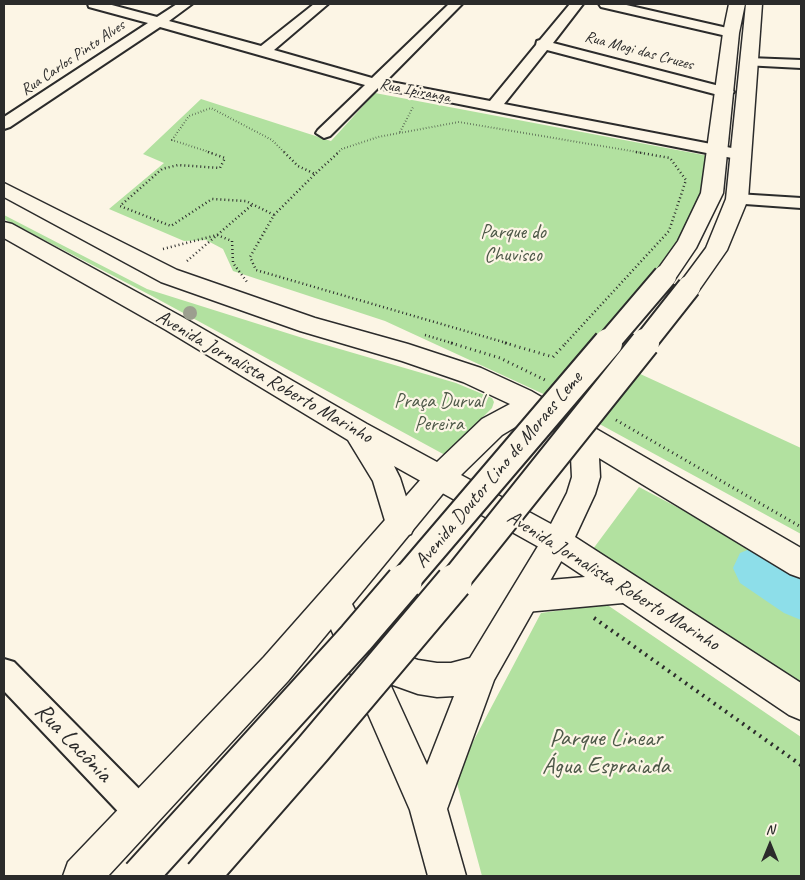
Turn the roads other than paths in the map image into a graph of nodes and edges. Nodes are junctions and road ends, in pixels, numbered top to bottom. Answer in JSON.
{"nodes":[{"id":1,"x":94,"y":4,"type":"edge"},
{"id":2,"x":186,"y":4,"type":"edge"},
{"id":3,"x":322,"y":4,"type":"edge"},
{"id":4,"x":456,"y":4,"type":"edge"},
{"id":5,"x":577,"y":4,"type":"edge"},
{"id":6,"x":606,"y":4,"type":"edge"},
{"id":7,"x":737,"y":4,"type":"edge"},
{"id":8,"x":754,"y":4,"type":"edge"},
{"id":9,"x":159,"y":22,"type":"junction"},
{"id":10,"x":731,"y":33,"type":"junction"},
{"id":11,"x":542,"y":44,"type":"junction"},
{"id":12,"x":264,"y":51,"type":"junction"},
{"id":13,"x":749,"y":62,"type":"junction"},
{"id":14,"x":801,"y":64,"type":"edge"},
{"id":15,"x":375,"y":83,"type":"junction"},
{"id":16,"x":726,"y":92,"type":"junction"},
{"id":17,"x":494,"y":106,"type":"junction"},
{"id":18,"x":4,"y":124,"type":"edge"},
{"id":19,"x":324,"y":134,"type":"dead end"},
{"id":20,"x":719,"y":150,"type":"junction"},
{"id":21,"x":742,"y":155,"type":"junction"},
{"id":22,"x":4,"y":189,"type":"edge"},
{"id":23,"x":737,"y":199,"type":"junction"},
{"id":24,"x":801,"y":203,"type":"edge"},
{"id":25,"x":4,"y":229,"type":"edge"},
{"id":26,"x":677,"y":282,"type":"junction"},
{"id":27,"x":533,"y":404,"type":"junction"},
{"id":28,"x":572,"y":426,"type":"junction"},
{"id":29,"x":357,"y":432,"type":"junction"},
{"id":30,"x":440,"y":477,"type":"junction"},
{"id":31,"x":400,"y":525,"type":"junction"},
{"id":32,"x":558,"y":542,"type":"junction"},
{"id":33,"x":801,"y":564,"type":"edge"},
{"id":34,"x":628,"y":588,"type":"junction"},
{"id":35,"x":526,"y":597,"type":"junction"},
{"id":36,"x":334,"y":602,"type":"junction"},
{"id":37,"x":361,"y":656,"type":"junction"},
{"id":38,"x":481,"y":671,"type":"junction"},
{"id":39,"x":4,"y":672,"type":"edge"},
{"id":40,"x":801,"y":703,"type":"edge"},
{"id":41,"x":428,"y":809,"type":"junction"},
{"id":42,"x":141,"y":813,"type":"junction"},
{"id":43,"x":82,"y":876,"type":"edge"},
{"id":44,"x":140,"y":876,"type":"edge"},
{"id":45,"x":202,"y":876,"type":"edge"},
{"id":46,"x":447,"y":876,"type":"edge"}],
"edges":[{"from":1,"to":9,"type":"street","name":"Rua Ipiranga"},
{"from":2,"to":9,"type":"street","name":"Rua Carlos Pinto Alves"},
{"from":3,"to":12,"type":"street"},
{"from":4,"to":15,"type":"street"},
{"from":5,"to":11,"type":"street"},
{"from":6,"to":10,"type":"street"},
{"from":7,"to":10,"type":"street","name":"Avenida Doutor Lino de Moraes Leme"},
{"from":8,"to":13,"type":"street","name":"Avenida Doutor Lino de Moraes Leme"},
{"from":9,"to":12,"type":"street","name":"Rua Ipiranga"},
{"from":9,"to":18,"type":"street","name":"Rua Carlos Pinto Alves"},
{"from":10,"to":16,"type":"street","name":"Avenida Doutor Lino de Moraes Leme"},
{"from":11,"to":16,"type":"street","name":"Rua Mogi das Cruzes"},
{"from":11,"to":17,"type":"street"},
{"from":12,"to":15,"type":"street","name":"Rua Ipiranga"},
{"from":13,"to":14,"type":"street"},
{"from":13,"to":21,"type":"street","name":"Avenida Doutor Lino de Moraes Leme"},
{"from":15,"to":17,"type":"street","name":"Rua Ipiranga"},
{"from":15,"to":19,"type":"street"},
{"from":16,"to":20,"type":"street","name":"Avenida Doutor Lino de Moraes Leme"},
{"from":17,"to":20,"type":"street","name":"Rua Ipiranga"},
{"from":20,"to":21,"type":"street","name":"Rua Ipiranga"},
{"from":20,"to":26,"type":"street","name":"Avenida Doutor Lino de Moraes Leme"},
{"from":21,"to":23,"type":"street","name":"Avenida Doutor Lino de Moraes Leme"},
{"from":22,"to":27,"type":"street","name":"Avenida Jornalista Roberto Marinho"},
{"from":23,"to":24,"type":"street"},
{"from":23,"to":26,"type":"street","name":"Avenida Doutor Lino de Moraes Leme"},
{"from":25,"to":29,"type":"street","name":"Avenida Jornalista Roberto Marinho"},
{"from":26,"to":44,"type":"street","name":"Avenida Doutor Lino de Moraes Leme","bridge":true},
{"from":26,"to":45,"type":"street","name":"Avenida Doutor Lino de Moraes Leme","bridge":true},
{"from":27,"to":28,"type":"street","name":"Avenida Jornalista Roberto Marinho"},
{"from":27,"to":30,"type":"street","name":"Avenida Doutor Lino de Moraes Leme"},
{"from":28,"to":32,"type":"street"},
{"from":28,"to":33,"type":"street","name":"Avenida Jornalista Roberto Marinho"},
{"from":29,"to":30,"type":"street","name":"Avenida Jornalista Roberto Marinho"},
{"from":29,"to":31,"type":"street"},
{"from":30,"to":31,"type":"street","name":"Avenida Doutor Lino de Moraes Leme"},
{"from":30,"to":32,"type":"street","name":"Avenida Jornalista Roberto Marinho"},
{"from":31,"to":36,"type":"street","name":"Avenida Doutor Lino de Moraes Leme"},
{"from":32,"to":34,"type":"street","name":"Avenida Jornalista Roberto Marinho"},
{"from":32,"to":35,"type":"street"},
{"from":34,"to":35,"type":"street"},
{"from":34,"to":40,"type":"street","name":"Avenida Jornalista Roberto Marinho"},
{"from":35,"to":38,"type":"street"},
{"from":36,"to":37,"type":"street"},
{"from":36,"to":42,"type":"street","name":"Avenida Doutor Lino de Moraes Leme"},
{"from":37,"to":38,"type":"street"},
{"from":37,"to":41,"type":"street"},
{"from":38,"to":41,"type":"street"},
{"from":39,"to":42,"type":"street","name":"Rua Lacônia"},
{"from":41,"to":46,"type":"street"},
{"from":42,"to":43,"type":"street","name":"Avenida Doutor Lino de Moraes Leme"}]}
